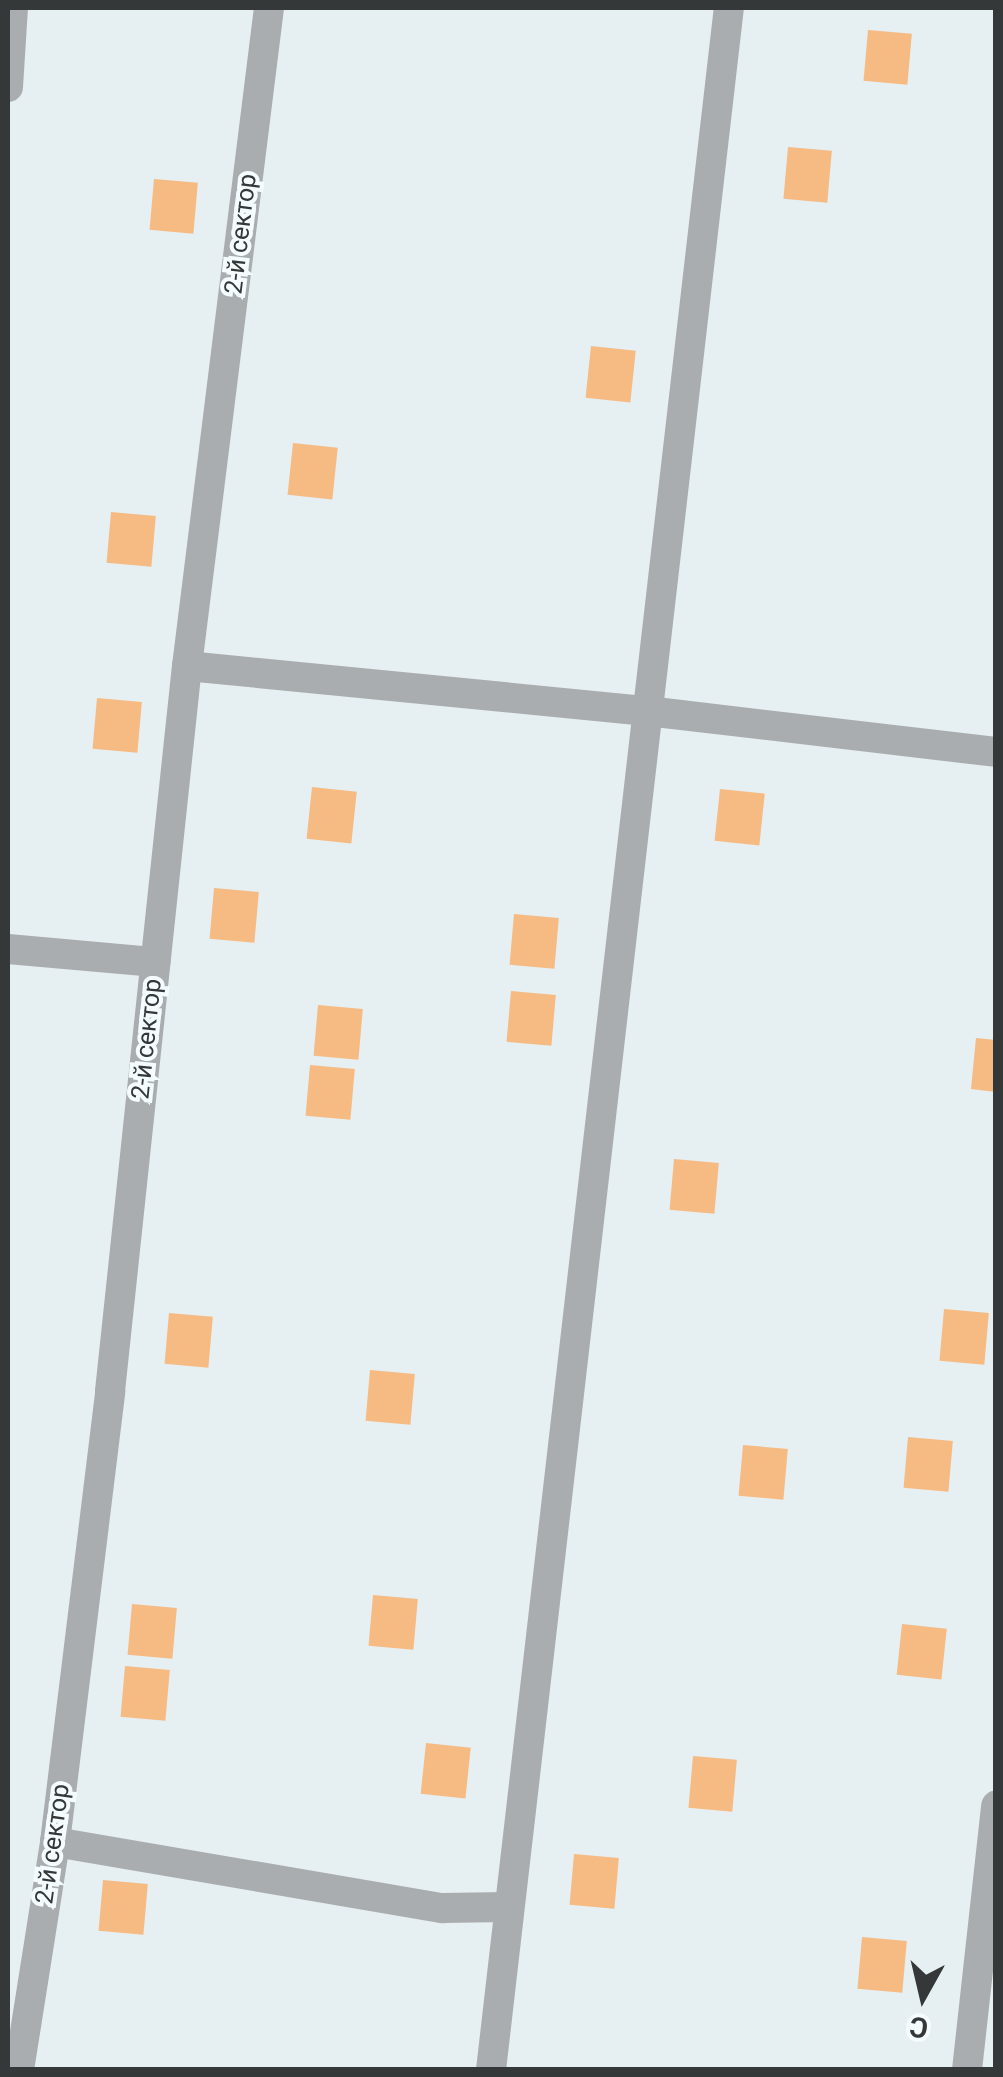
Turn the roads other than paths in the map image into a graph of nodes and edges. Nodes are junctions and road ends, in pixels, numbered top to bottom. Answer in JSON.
{"nodes":[{"id":1,"x":13,"y":8,"type":"edge"},
{"id":2,"x":269,"y":8,"type":"edge"},
{"id":3,"x":730,"y":8,"type":"edge"},
{"id":4,"x":8,"y":87,"type":"edge"},
{"id":5,"x":187,"y":666,"type":"junction"},
{"id":6,"x":647,"y":711,"type":"junction"},
{"id":7,"x":996,"y":752,"type":"edge"},
{"id":8,"x":8,"y":949,"type":"edge"},
{"id":9,"x":156,"y":962,"type":"junction"},
{"id":10,"x":996,"y":1806,"type":"edge"},
{"id":11,"x":55,"y":1842,"type":"junction"},
{"id":12,"x":506,"y":1907,"type":"junction"},
{"id":13,"x":18,"y":2070,"type":"edge"},
{"id":14,"x":491,"y":2070,"type":"edge"},
{"id":15,"x":966,"y":2070,"type":"edge"}],
"edges":[{"from":1,"to":4,"type":"street"},
{"from":2,"to":5,"type":"street","name":"2-й сектор"},
{"from":3,"to":6,"type":"street"},
{"from":5,"to":6,"type":"street"},
{"from":5,"to":9,"type":"street","name":"2-й сектор"},
{"from":6,"to":7,"type":"street"},
{"from":6,"to":12,"type":"street"},
{"from":8,"to":9,"type":"street"},
{"from":9,"to":11,"type":"street","name":"2-й сектор"},
{"from":10,"to":15,"type":"street"},
{"from":11,"to":12,"type":"street"},
{"from":11,"to":13,"type":"street","name":"2-й сектор"},
{"from":12,"to":14,"type":"street"}]}
